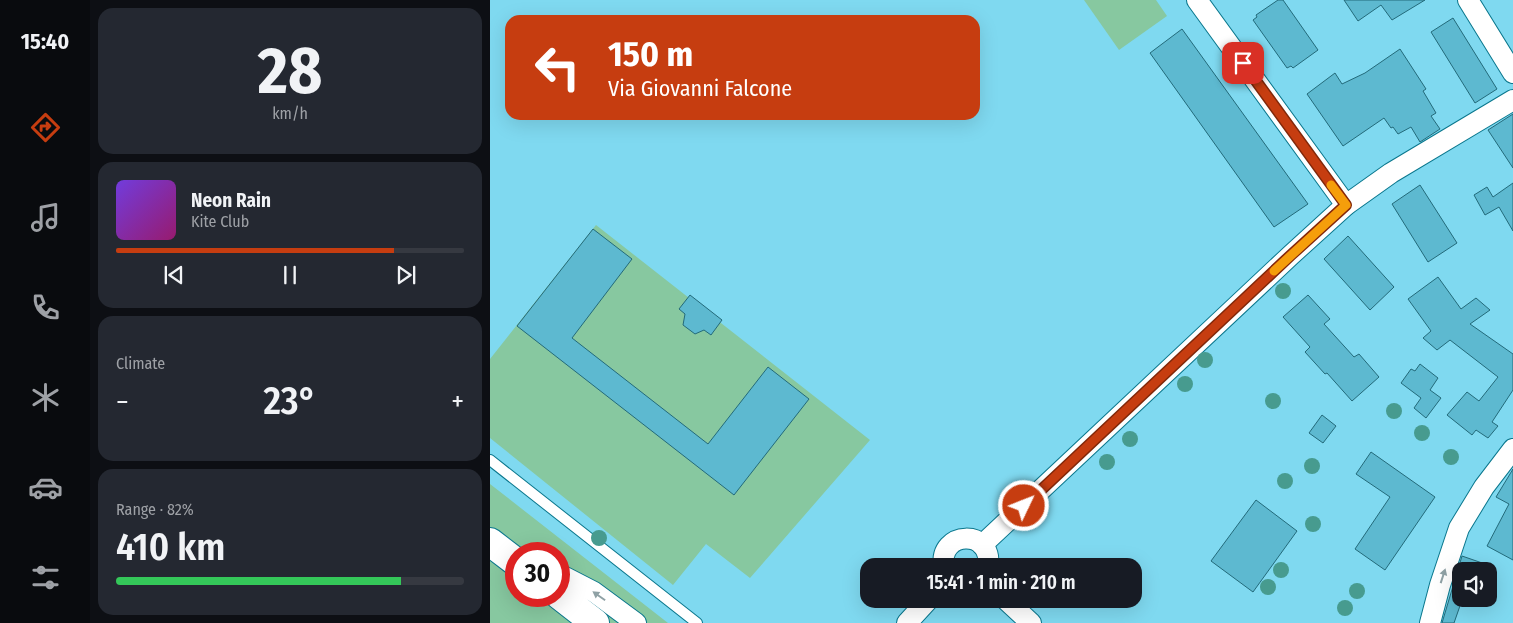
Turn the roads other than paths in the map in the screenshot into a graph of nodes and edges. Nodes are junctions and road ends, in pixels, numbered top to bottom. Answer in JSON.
{"nodes":[{"id":1,"x":1197,"y":0,"type":"edge"},
{"id":2,"x":1468,"y":0,"type":"edge"},
{"id":3,"x":1513,"y":73,"type":"edge"},
{"id":4,"x":1513,"y":100,"type":"edge"},
{"id":5,"x":1346,"y":205,"type":"junction"},
{"id":6,"x":1513,"y":449,"type":"edge"},
{"id":7,"x":490,"y":460,"type":"edge"},
{"id":8,"x":490,"y":541,"type":"edge"},
{"id":9,"x":982,"y":545,"type":"junction"},
{"id":10,"x":505,"y":548,"type":"edge"},
{"id":11,"x":505,"y":553,"type":"edge"},
{"id":12,"x":944,"y":558,"type":"edge"},
{"id":13,"x":989,"y":558,"type":"edge"},
{"id":14,"x":570,"y":580,"type":"edge"},
{"id":15,"x":570,"y":604,"type":"edge"},
{"id":16,"x":921,"y":608,"type":"edge"},
{"id":17,"x":1015,"y":608,"type":"edge"},
{"id":18,"x":595,"y":623,"type":"edge"},
{"id":19,"x":636,"y":623,"type":"edge"},
{"id":20,"x":697,"y":623,"type":"edge"},
{"id":21,"x":907,"y":623,"type":"edge"},
{"id":22,"x":1031,"y":623,"type":"edge"},
{"id":23,"x":1430,"y":623,"type":"edge"}],
"edges":[{"from":1,"to":5,"type":"street"},
{"from":2,"to":3,"type":"street"},
{"from":4,"to":5,"type":"street"},
{"from":5,"to":9,"type":"street"},
{"from":23,"to":6,"type":"street","one_way":true},
{"from":7,"to":20,"type":"lane"},
{"from":8,"to":10,"type":"street"},
{"from":8,"to":11,"type":"main road"},
{"from":9,"to":12,"type":"street"},
{"from":9,"to":13,"type":"street"},
{"from":19,"to":14,"type":"street","one_way":true},
{"from":15,"to":18,"type":"main road"},
{"from":16,"to":21,"type":"street"},
{"from":17,"to":22,"type":"street"}]}
